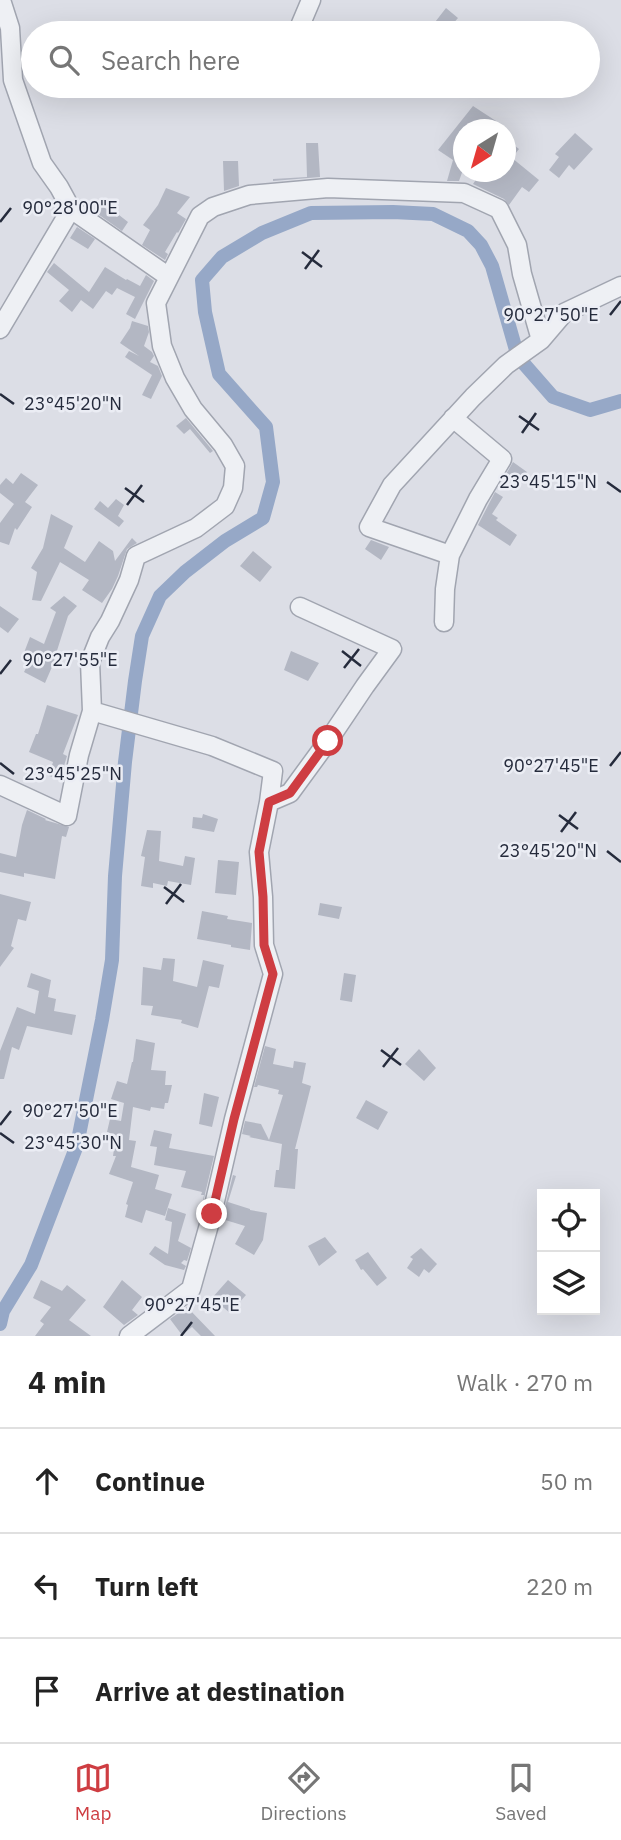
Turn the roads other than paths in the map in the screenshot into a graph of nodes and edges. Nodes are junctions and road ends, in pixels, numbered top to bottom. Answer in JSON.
{"nodes":[{"id":1,"x":1,"y":0,"type":"edge"},
{"id":2,"x":311,"y":0,"type":"edge"},
{"id":3,"x":302,"y":21,"type":"edge"},
{"id":4,"x":71,"y":209,"type":"junction"},
{"id":5,"x":169,"y":277,"type":"junction"},
{"id":6,"x":621,"y":286,"type":"edge"},
{"id":7,"x":0,"y":329,"type":"edge"},
{"id":8,"x":541,"y":340,"type":"junction"},
{"id":9,"x":453,"y":418,"type":"junction"},
{"id":10,"x":450,"y":555,"type":"junction"},
{"id":11,"x":300,"y":607,"type":"dead end"},
{"id":12,"x":444,"y":622,"type":"dead end"},
{"id":13,"x":92,"y":710,"type":"junction"},
{"id":14,"x":0,"y":785,"type":"edge"},
{"id":15,"x":269,"y":802,"type":"junction"},
{"id":16,"x":129,"y":1336,"type":"edge"}],
"edges":[{"from":1,"to":4,"type":"street"},
{"from":2,"to":3,"type":"street"},
{"from":4,"to":5,"type":"street"},
{"from":4,"to":7,"type":"street"},
{"from":5,"to":8,"type":"street"},
{"from":5,"to":13,"type":"street"},
{"from":6,"to":8,"type":"street"},
{"from":8,"to":9,"type":"street"},
{"from":9,"to":10,"type":"street"},
{"from":9,"to":10,"type":"street"},
{"from":10,"to":12,"type":"street"},
{"from":11,"to":15,"type":"street"},
{"from":13,"to":14,"type":"street"},
{"from":13,"to":15,"type":"street"},
{"from":15,"to":16,"type":"street"}]}
